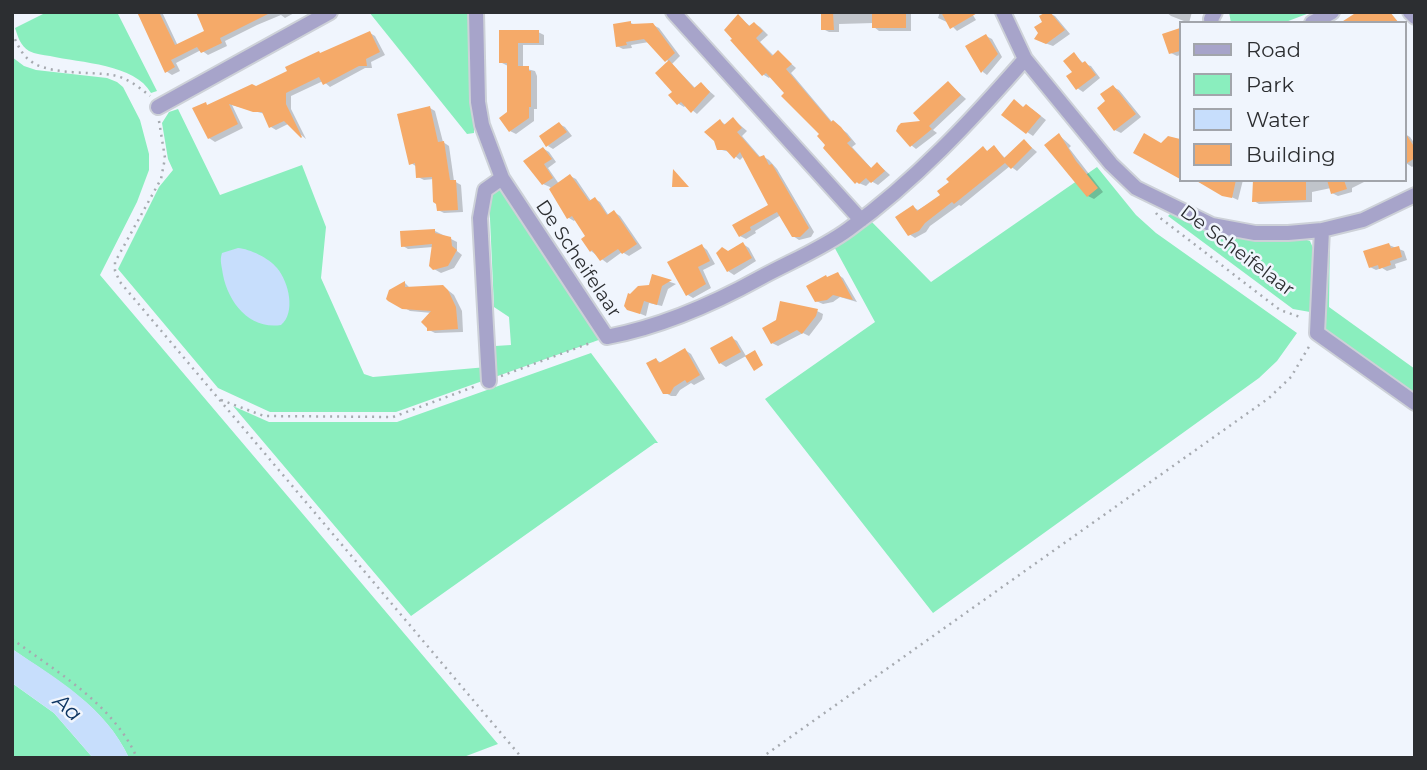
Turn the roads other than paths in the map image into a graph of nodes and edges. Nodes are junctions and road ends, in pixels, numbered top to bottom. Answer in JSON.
{"nodes":[{"id":1,"x":330,"y":12,"type":"edge"},
{"id":2,"x":476,"y":12,"type":"edge"},
{"id":3,"x":673,"y":12,"type":"edge"},
{"id":4,"x":1003,"y":12,"type":"edge"},
{"id":5,"x":1332,"y":12,"type":"edge"},
{"id":6,"x":1410,"y":12,"type":"edge"},
{"id":7,"x":1415,"y":17,"type":"edge"},
{"id":8,"x":1316,"y":21,"type":"edge"},
{"id":9,"x":1025,"y":60,"type":"junction"},
{"id":10,"x":158,"y":107,"type":"road end"},
{"id":11,"x":502,"y":178,"type":"junction"},
{"id":12,"x":1415,"y":195,"type":"edge"},
{"id":13,"x":861,"y":220,"type":"junction"},
{"id":14,"x":1322,"y":230,"type":"junction"},
{"id":15,"x":489,"y":381,"type":"road end"},
{"id":16,"x":1415,"y":403,"type":"edge"}],
"edges":[{"from":1,"to":10,"type":"street"},
{"from":2,"to":11,"type":"street","name":"De Scheifelaar"},
{"from":3,"to":13,"type":"street"},
{"from":4,"to":9,"type":"street","name":"De Scheifelaar"},
{"from":5,"to":8,"type":"street"},
{"from":6,"to":7,"type":"street"},
{"from":9,"to":13,"type":"street","name":"De Scheifelaar"},
{"from":9,"to":14,"type":"street","name":"De Scheifelaar"},
{"from":11,"to":13,"type":"street","name":"De Scheifelaar"},
{"from":11,"to":15,"type":"street"},
{"from":12,"to":14,"type":"street","name":"De Scheifelaar"},
{"from":14,"to":16,"type":"street","name":"De Scheifelaar"}]}
